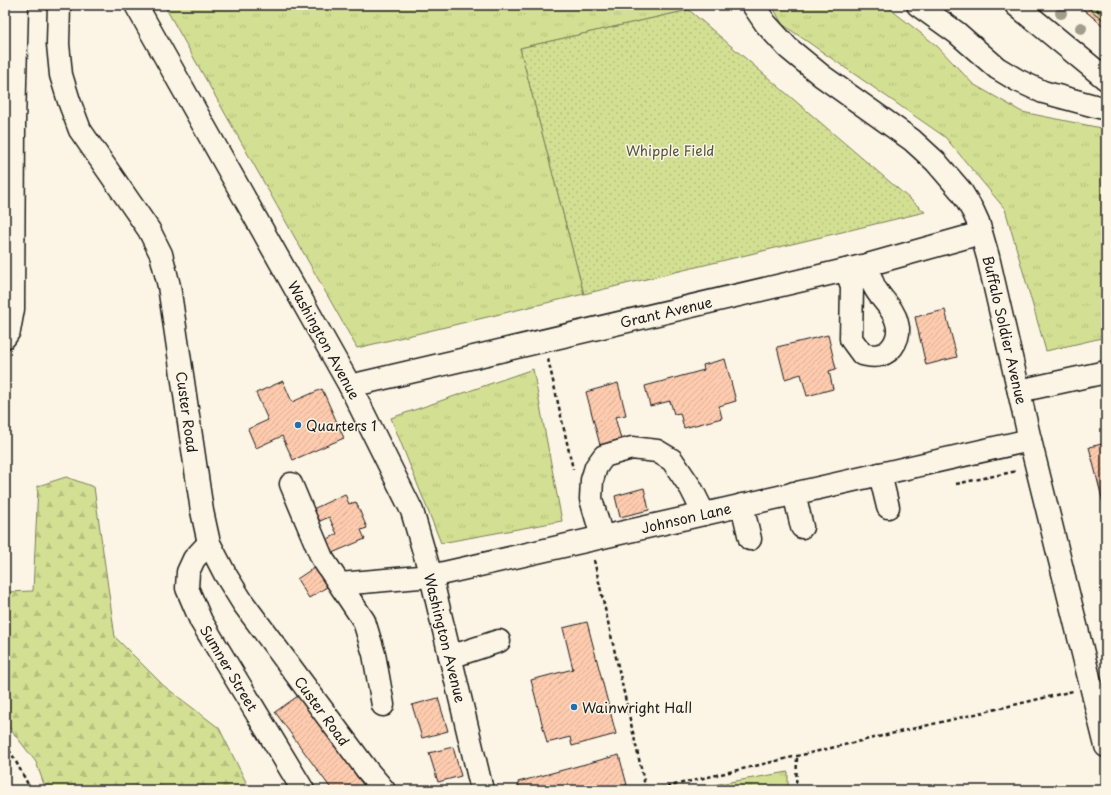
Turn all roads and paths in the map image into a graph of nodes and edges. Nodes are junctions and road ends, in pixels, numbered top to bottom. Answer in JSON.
{"nodes":[{"id":1,"x":17,"y":5,"type":"edge"},
{"id":2,"x":59,"y":5,"type":"edge"},
{"id":3,"x":136,"y":5,"type":"edge"},
{"id":4,"x":753,"y":5,"type":"edge"},
{"id":5,"x":918,"y":5,"type":"edge"},
{"id":6,"x":1016,"y":5,"type":"edge"},
{"id":7,"x":1091,"y":5,"type":"edge"},
{"id":8,"x":1106,"y":17,"type":"edge"},
{"id":9,"x":1106,"y":79,"type":"edge"},
{"id":10,"x":1106,"y":109,"type":"edge"},
{"id":11,"x":10,"y":123,"type":"edge"},
{"id":12,"x":981,"y":233,"type":"junction"},
{"id":13,"x":867,"y":265,"type":"junction"},
{"id":14,"x":846,"y":270,"type":"junction"},
{"id":15,"x":7,"y":334,"type":"edge"},
{"id":16,"x":544,"y":341,"type":"junction"},
{"id":17,"x":1106,"y":372,"type":"edge"},
{"id":18,"x":350,"y":386,"type":"junction"},
{"id":19,"x":1019,"y":391,"type":"junction"},
{"id":20,"x":1030,"y":440,"type":"junction"},
{"id":21,"x":1018,"y":470,"type":"dead end"},
{"id":22,"x":574,"y":471,"type":"dead end"},
{"id":23,"x":880,"y":474,"type":"junction"},
{"id":24,"x":291,"y":484,"type":"dead end"},
{"id":25,"x":956,"y":484,"type":"dead end"},
{"id":26,"x":794,"y":493,"type":"junction"},
{"id":27,"x":742,"y":505,"type":"junction"},
{"id":28,"x":888,"y":507,"type":"dead end"},
{"id":29,"x":704,"y":514,"type":"junction"},
{"id":30,"x":802,"y":527,"type":"dead end"},
{"id":31,"x":596,"y":539,"type":"junction"},
{"id":32,"x":750,"y":539,"type":"dead end"},
{"id":33,"x":209,"y":543,"type":"junction"},
{"id":34,"x":431,"y":576,"type":"junction"},
{"id":35,"x":340,"y":584,"type":"junction"},
{"id":36,"x":499,"y":641,"type":"dead end"},
{"id":37,"x":450,"y":657,"type":"junction"},
{"id":38,"x":1078,"y":690,"type":"dead end"},
{"id":39,"x":383,"y":705,"type":"dead end"},
{"id":40,"x":5,"y":744,"type":"edge"},
{"id":41,"x":1106,"y":746,"type":"edge"},
{"id":42,"x":797,"y":756,"type":"junction"},
{"id":43,"x":670,"y":786,"type":"junction"},
{"id":44,"x":31,"y":790,"type":"edge"},
{"id":45,"x":303,"y":790,"type":"edge"},
{"id":46,"x":384,"y":790,"type":"edge"},
{"id":47,"x":482,"y":790,"type":"edge"},
{"id":48,"x":646,"y":790,"type":"edge"},
{"id":49,"x":653,"y":790,"type":"edge"},
{"id":50,"x":670,"y":790,"type":"edge"},
{"id":51,"x":796,"y":790,"type":"edge"}],
"edges":[{"from":1,"to":11,"type":"street"},
{"from":2,"to":33,"type":"street","name":"Custer Road"},
{"from":3,"to":18,"type":"street","name":"Washington Avenue"},
{"from":4,"to":12,"type":"street","name":"Buffalo Soldier Avenue"},
{"from":5,"to":10,"type":"street"},
{"from":6,"to":9,"type":"street"},
{"from":7,"to":8,"type":"path"},
{"from":11,"to":15,"type":"street"},
{"from":12,"to":13,"type":"street","name":"Grant Avenue"},
{"from":12,"to":19,"type":"street","name":"Buffalo Soldier Avenue"},
{"from":13,"to":14,"type":"street","name":"Grant Avenue"},
{"from":13,"to":14,"type":"street"},
{"from":14,"to":16,"type":"street","name":"Grant Avenue"},
{"from":16,"to":18,"type":"street","name":"Grant Avenue"},
{"from":16,"to":22,"type":"path"},
{"from":17,"to":19,"type":"street"},
{"from":18,"to":34,"type":"street","name":"Washington Avenue"},
{"from":19,"to":20,"type":"street","name":"Buffalo Soldier Avenue"},
{"from":20,"to":23,"type":"street","name":"Johnson Lane"},
{"from":20,"to":41,"type":"street","name":"Buffalo Soldier Avenue"},
{"from":21,"to":25,"type":"path"},
{"from":23,"to":26,"type":"street","name":"Johnson Lane"},
{"from":23,"to":28,"type":"street"},
{"from":24,"to":35,"type":"street"},
{"from":26,"to":27,"type":"street","name":"Johnson Lane"},
{"from":26,"to":30,"type":"street"},
{"from":27,"to":29,"type":"street","name":"Johnson Lane"},
{"from":27,"to":32,"type":"street"},
{"from":29,"to":31,"type":"street","name":"Johnson Lane"},
{"from":29,"to":31,"type":"street"},
{"from":31,"to":34,"type":"street","name":"Johnson Lane"},
{"from":31,"to":48,"type":"path"},
{"from":33,"to":45,"type":"street","name":"Sumner Street"},
{"from":33,"to":46,"type":"street","name":"Custer Road"},
{"from":34,"to":35,"type":"street","name":"Johnson Lane"},
{"from":34,"to":37,"type":"street","name":"Washington Avenue"},
{"from":35,"to":39,"type":"street"},
{"from":36,"to":37,"type":"street"},
{"from":37,"to":47,"type":"street","name":"Washington Avenue"},
{"from":38,"to":42,"type":"path"},
{"from":40,"to":44,"type":"path"},
{"from":42,"to":43,"type":"path"},
{"from":42,"to":51,"type":"path"},
{"from":43,"to":49,"type":"path"},
{"from":43,"to":50,"type":"path"}]}
